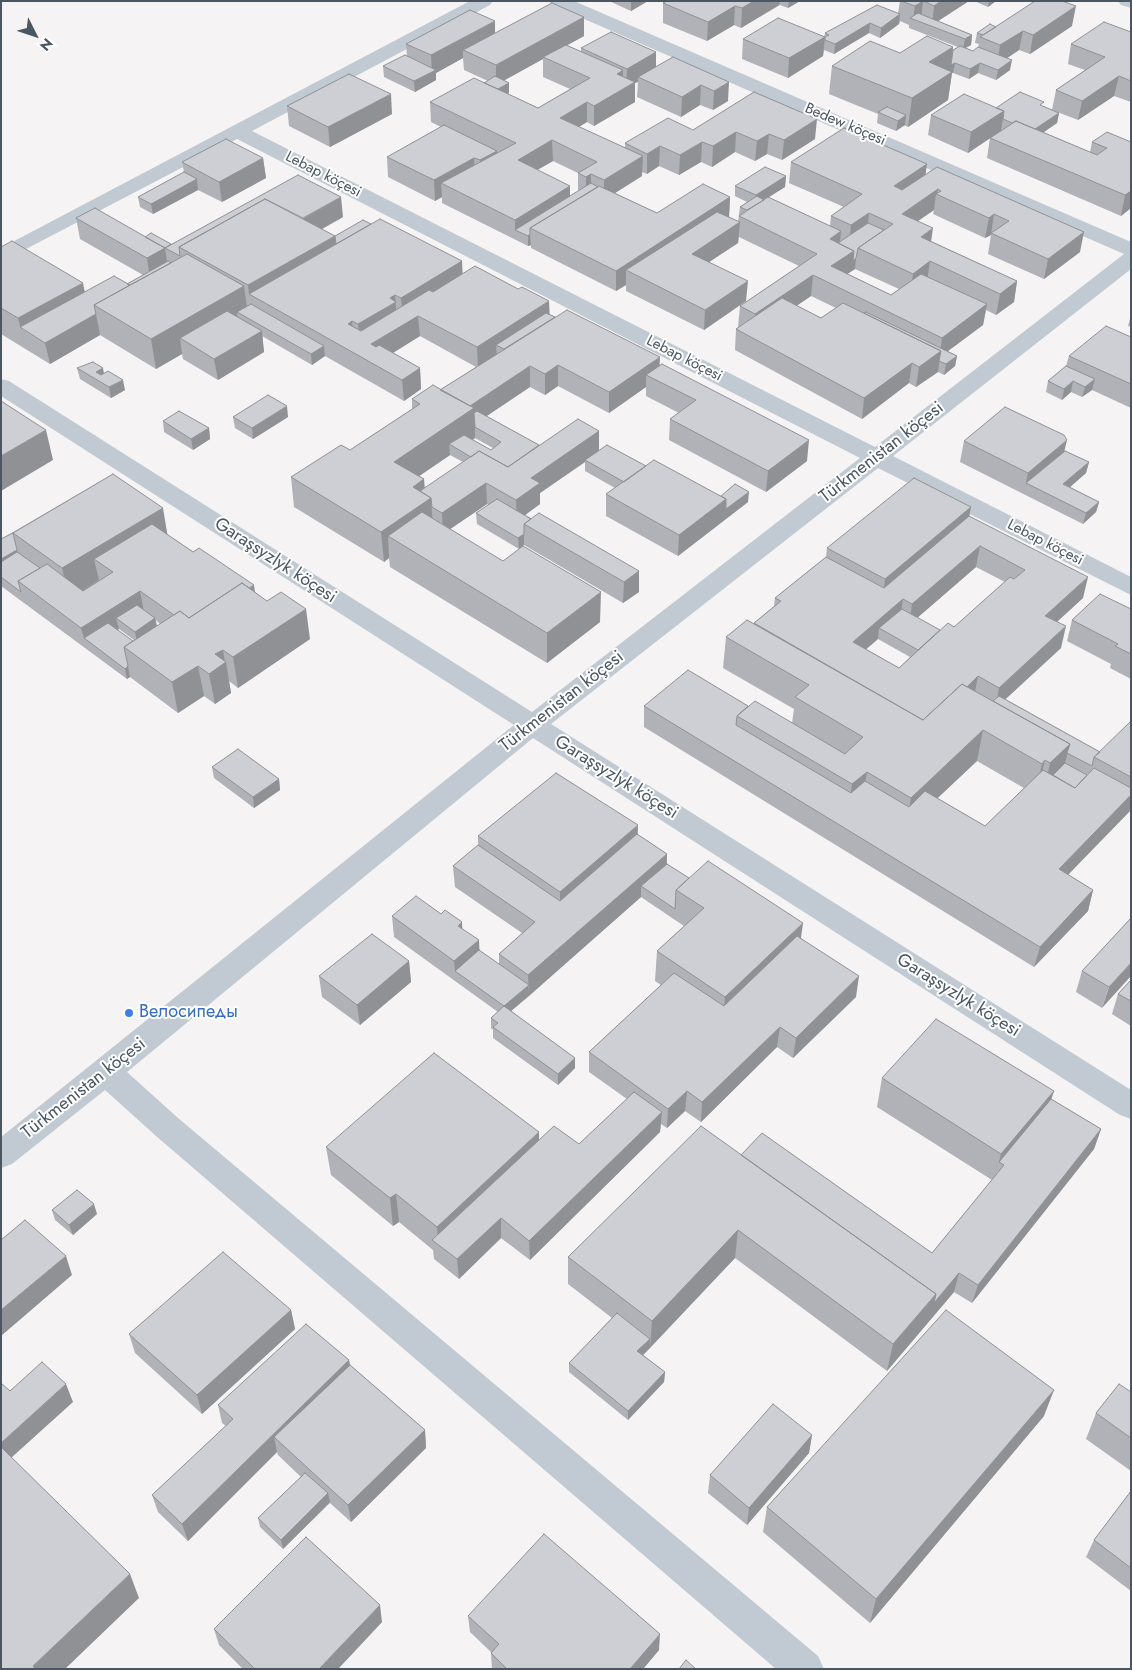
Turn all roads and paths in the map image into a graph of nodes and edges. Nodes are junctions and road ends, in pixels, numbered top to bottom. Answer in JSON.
{"nodes":[{"id":1,"x":484,"y":1,"type":"edge"},
{"id":2,"x":558,"y":1,"type":"edge"},
{"id":3,"x":238,"y":132,"type":"junction"},
{"id":4,"x":1131,"y":250,"type":"edge"},
{"id":5,"x":1,"y":256,"type":"edge"},
{"id":6,"x":1131,"y":259,"type":"edge"},
{"id":7,"x":1,"y":386,"type":"edge"},
{"id":8,"x":877,"y":457,"type":"junction"},
{"id":9,"x":1131,"y":587,"type":"edge"},
{"id":10,"x":532,"y":725,"type":"junction"},
{"id":11,"x":106,"y":1072,"type":"junction"},
{"id":12,"x":1131,"y":1106,"type":"edge"},
{"id":13,"x":1,"y":1154,"type":"edge"},
{"id":14,"x":805,"y":1669,"type":"edge"}],
"edges":[{"from":1,"to":3,"type":"street"},
{"from":2,"to":4,"type":"street","name":"Bedew köçesi"},
{"from":3,"to":5,"type":"street"},
{"from":3,"to":8,"type":"street","name":"Lebap köçesi"},
{"from":6,"to":8,"type":"street","name":"Türkmenistan köçesi"},
{"from":7,"to":10,"type":"street","name":"Garaşsyzlyk köçesi"},
{"from":8,"to":9,"type":"street","name":"Lebap köçesi"},
{"from":8,"to":10,"type":"street","name":"Türkmenistan köçesi"},
{"from":10,"to":11,"type":"street","name":"Türkmenistan köçesi"},
{"from":10,"to":12,"type":"street","name":"Garaşsyzlyk köçesi"},
{"from":11,"to":13,"type":"street","name":"Türkmenistan köçesi"},
{"from":11,"to":14,"type":"street"}]}
